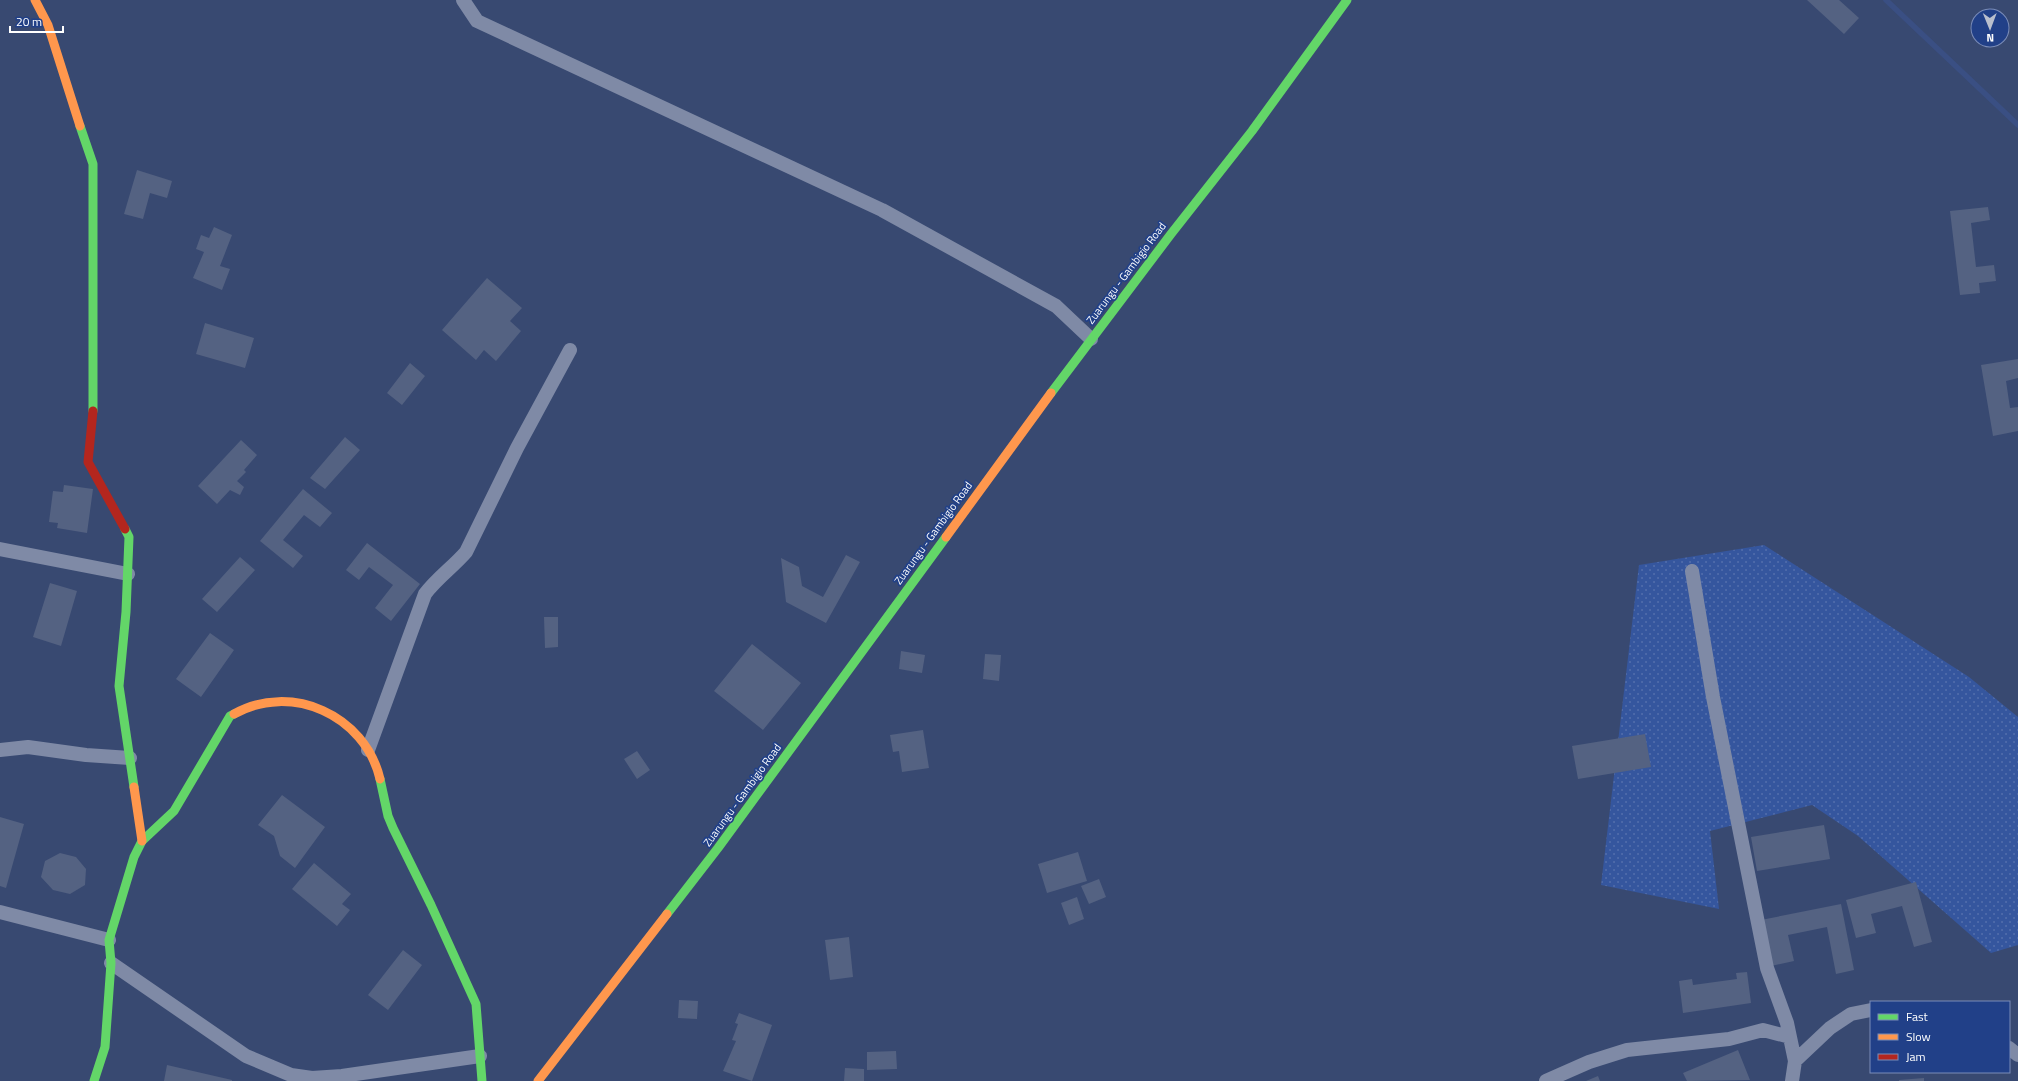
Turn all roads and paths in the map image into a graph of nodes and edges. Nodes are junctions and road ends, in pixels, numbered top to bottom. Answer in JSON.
{"nodes":[{"id":1,"x":35,"y":0,"type":"edge"},
{"id":2,"x":463,"y":0,"type":"edge"},
{"id":3,"x":1347,"y":0,"type":"edge"},
{"id":4,"x":1091,"y":339,"type":"junction"},
{"id":5,"x":570,"y":350,"type":"dead end"},
{"id":6,"x":0,"y":548,"type":"edge"},
{"id":7,"x":1692,"y":571,"type":"dead end"},
{"id":8,"x":128,"y":574,"type":"junction"},
{"id":9,"x":0,"y":750,"type":"edge"},
{"id":10,"x":368,"y":750,"type":"junction"},
{"id":11,"x":130,"y":758,"type":"junction"},
{"id":12,"x":142,"y":840,"type":"junction"},
{"id":13,"x":0,"y":912,"type":"edge"},
{"id":14,"x":109,"y":940,"type":"junction"},
{"id":15,"x":111,"y":963,"type":"junction"},
{"id":16,"x":1870,"y":1010,"type":"edge"},
{"id":17,"x":1790,"y":1037,"type":"junction"},
{"id":18,"x":2010,"y":1049,"type":"edge"},
{"id":19,"x":480,"y":1056,"type":"junction"},
{"id":20,"x":2018,"y":1056,"type":"edge"},
{"id":21,"x":1795,"y":1061,"type":"junction"},
{"id":22,"x":94,"y":1081,"type":"edge"},
{"id":23,"x":482,"y":1081,"type":"edge"},
{"id":24,"x":538,"y":1081,"type":"edge"},
{"id":25,"x":1546,"y":1081,"type":"edge"},
{"id":26,"x":1792,"y":1081,"type":"edge"}],
"edges":[{"from":1,"to":8,"type":"street"},
{"from":2,"to":4,"type":"street"},
{"from":3,"to":4,"type":"street","name":"Zuarungu - Gambigio Road"},
{"from":4,"to":24,"type":"street","name":"Zuarungu - Gambigio Road"},
{"from":5,"to":10,"type":"street"},
{"from":6,"to":8,"type":"street"},
{"from":7,"to":17,"type":"street"},
{"from":8,"to":11,"type":"street"},
{"from":9,"to":11,"type":"street"},
{"from":10,"to":12,"type":"street"},
{"from":10,"to":19,"type":"street"},
{"from":11,"to":12,"type":"street"},
{"from":12,"to":14,"type":"street"},
{"from":13,"to":14,"type":"street"},
{"from":14,"to":15,"type":"street"},
{"from":15,"to":19,"type":"street"},
{"from":15,"to":22,"type":"street"},
{"from":16,"to":21,"type":"street"},
{"from":17,"to":21,"type":"street"},
{"from":17,"to":25,"type":"street"},
{"from":18,"to":20,"type":"street"},
{"from":19,"to":23,"type":"street"},
{"from":21,"to":26,"type":"street"}]}
